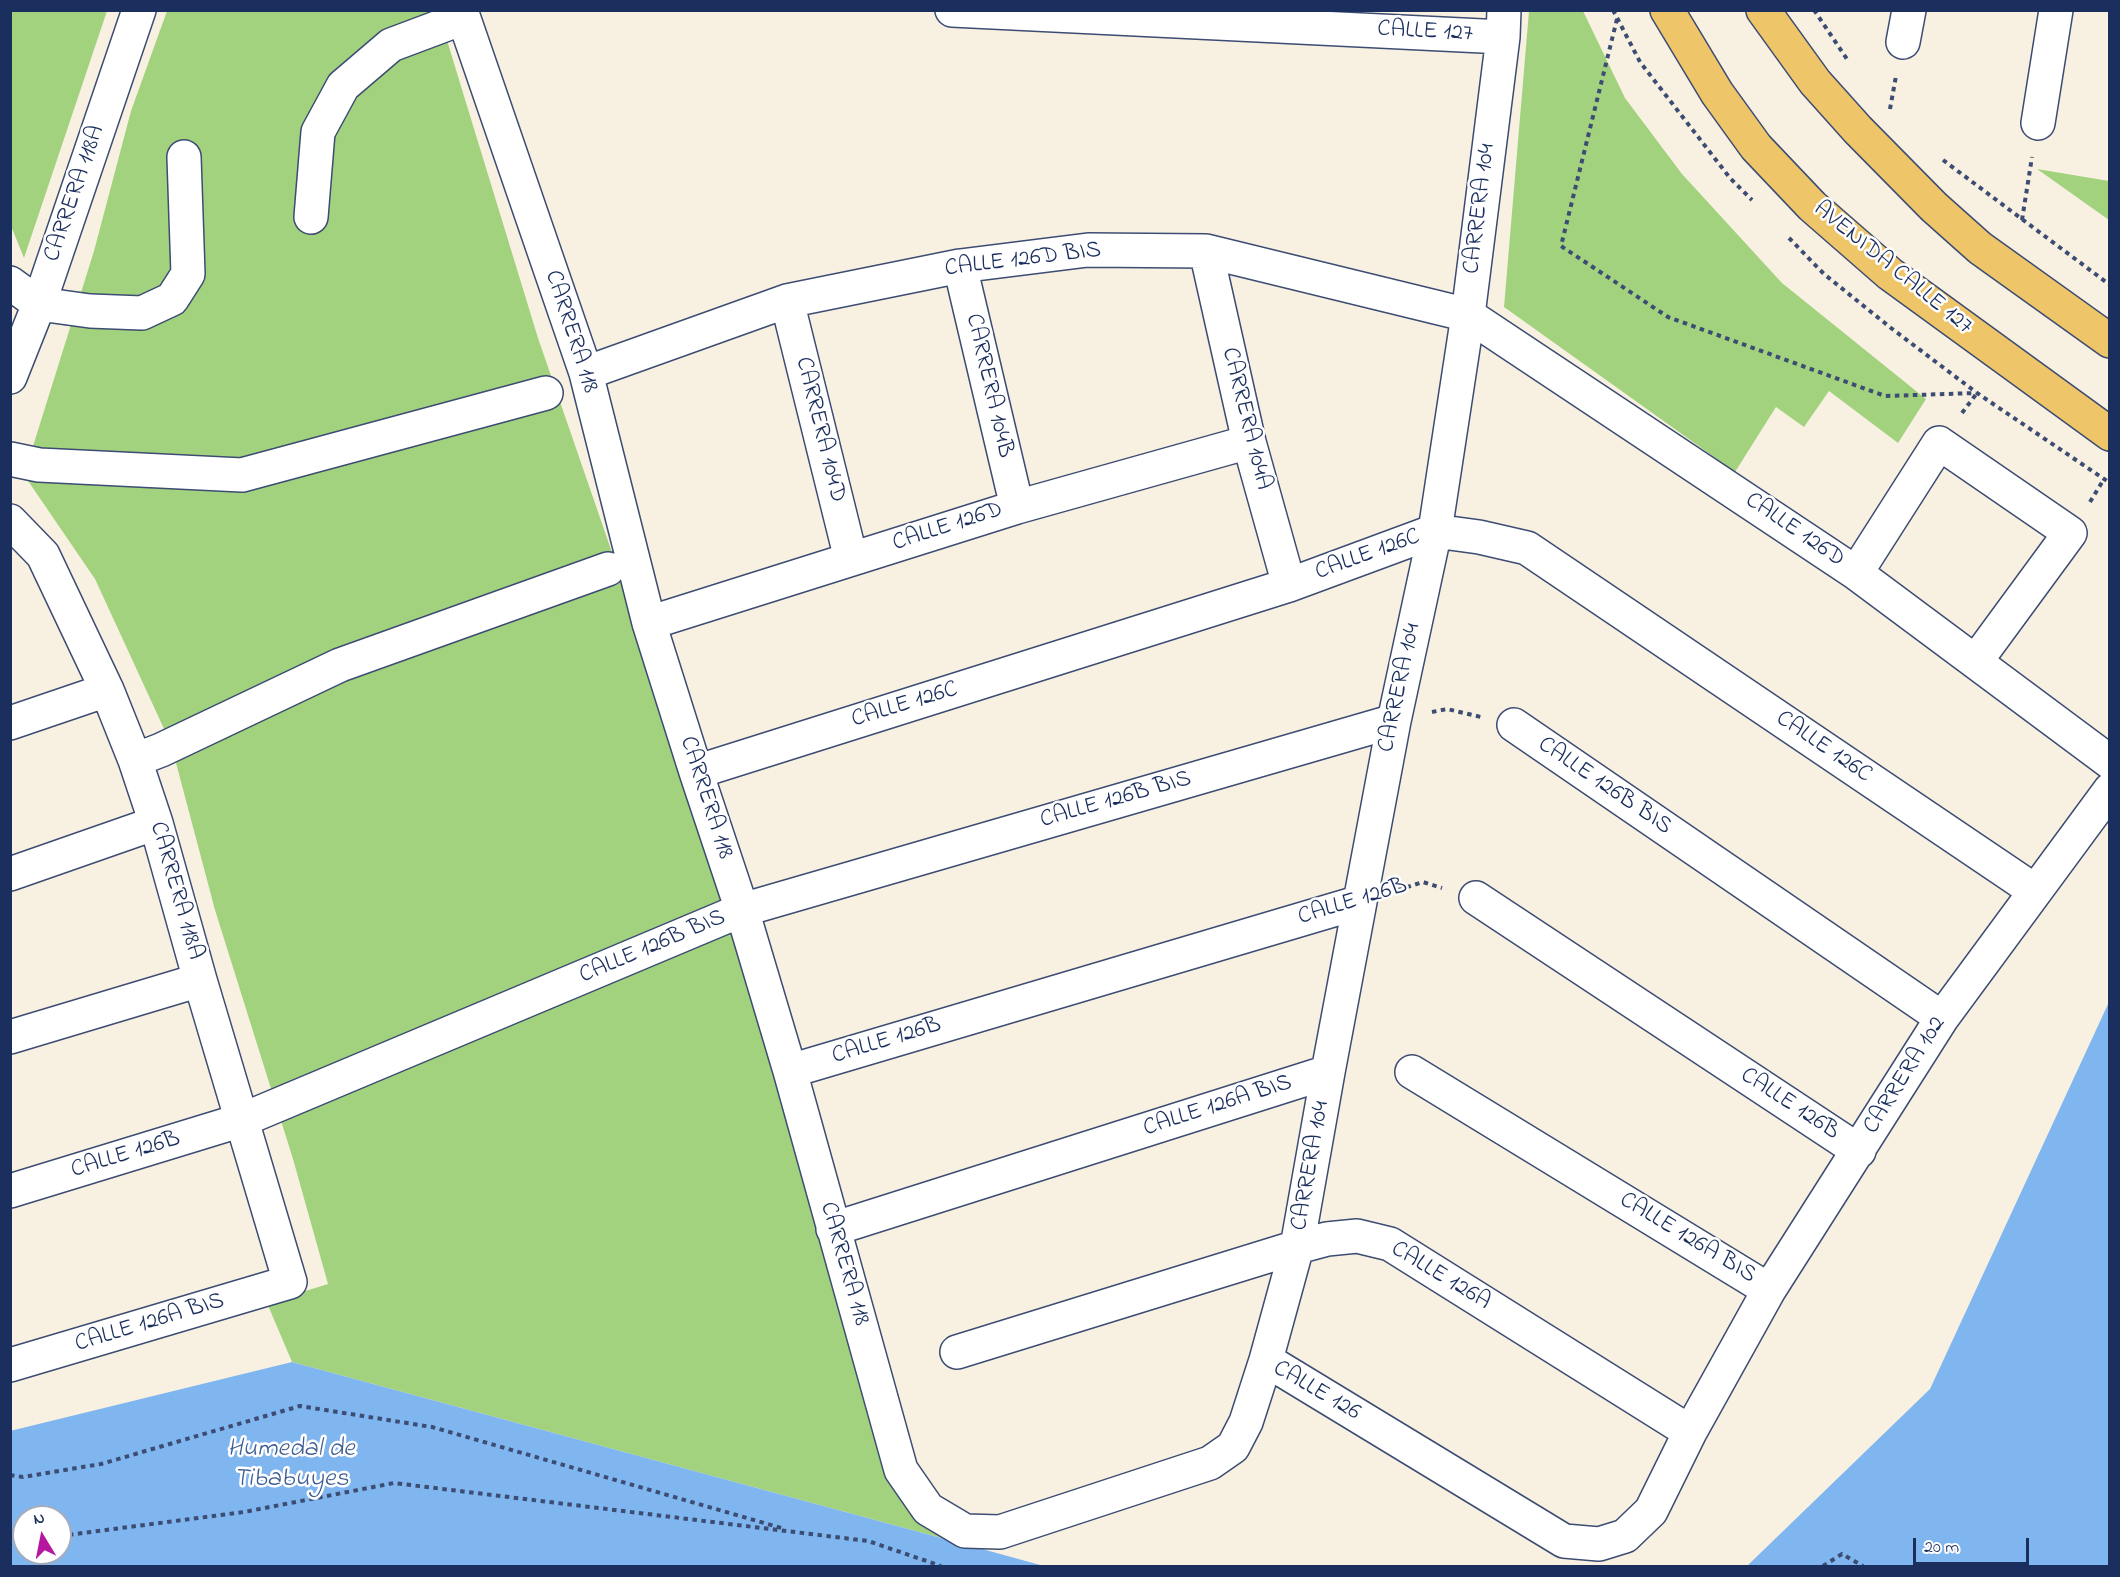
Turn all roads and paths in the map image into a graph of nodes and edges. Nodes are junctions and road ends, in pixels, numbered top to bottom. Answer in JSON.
{"nodes":[{"id":1,"x":139,"y":10,"type":"edge"},
{"id":2,"x":952,"y":10,"type":"edge"},
{"id":3,"x":1667,"y":10,"type":"edge"},
{"id":4,"x":1763,"y":10,"type":"edge"},
{"id":5,"x":1814,"y":10,"type":"edge"},
{"id":6,"x":1909,"y":10,"type":"edge"},
{"id":7,"x":2056,"y":10,"type":"edge"},
{"id":8,"x":462,"y":14,"type":"edge"},
{"id":9,"x":1122,"y":14,"type":"edge"},
{"id":10,"x":1617,"y":19,"type":"dead end"},
{"id":11,"x":1503,"y":24,"type":"edge"},
{"id":12,"x":1903,"y":42,"type":"dead end"},
{"id":13,"x":1854,"y":69,"type":"dead end"},
{"id":14,"x":1882,"y":103,"type":"dead end"},
{"id":15,"x":1890,"y":110,"type":"dead end"},
{"id":16,"x":2038,"y":123,"type":"joint"},
{"id":17,"x":184,"y":157,"type":"dead end"},
{"id":18,"x":1939,"y":157,"type":"dead end"},
{"id":19,"x":311,"y":217,"type":"dead end"},
{"id":20,"x":2022,"y":220,"type":"junction"},
{"id":21,"x":1206,"y":251,"type":"junction"},
{"id":22,"x":960,"y":266,"type":"junction"},
{"id":23,"x":10,"y":283,"type":"edge"},
{"id":24,"x":2109,"y":285,"type":"edge"},
{"id":25,"x":787,"y":302,"type":"junction"},
{"id":26,"x":39,"y":304,"type":"junction"},
{"id":27,"x":1468,"y":315,"type":"junction"},
{"id":28,"x":2109,"y":341,"type":"edge"},
{"id":29,"x":586,"y":373,"type":"junction"},
{"id":30,"x":10,"y":376,"type":"edge"},
{"id":31,"x":546,"y":393,"type":"dead end"},
{"id":32,"x":1977,"y":393,"type":"dead end"},
{"id":33,"x":2109,"y":434,"type":"edge"},
{"id":34,"x":1249,"y":442,"type":"junction"},
{"id":35,"x":10,"y":459,"type":"edge"},
{"id":36,"x":1017,"y":507,"type":"junction"},
{"id":37,"x":10,"y":521,"type":"edge"},
{"id":38,"x":1435,"y":531,"type":"junction"},
{"id":39,"x":851,"y":559,"type":"junction"},
{"id":40,"x":608,"y":569,"type":"dead end"},
{"id":41,"x":1856,"y":573,"type":"junction"},
{"id":42,"x":1289,"y":585,"type":"junction"},
{"id":43,"x":649,"y":623,"type":"junction"},
{"id":44,"x":1976,"y":662,"type":"junction"},
{"id":45,"x":107,"y":690,"type":"junction"},
{"id":46,"x":1394,"y":721,"type":"junction"},
{"id":47,"x":10,"y":723,"type":"edge"},
{"id":48,"x":1514,"y":725,"type":"joint"},
{"id":49,"x":135,"y":760,"type":"junction"},
{"id":50,"x":2109,"y":762,"type":"edge"},
{"id":51,"x":696,"y":772,"type":"junction"},
{"id":52,"x":2109,"y":790,"type":"edge"},
{"id":53,"x":156,"y":823,"type":"junction"},
{"id":54,"x":10,"y":874,"type":"edge"},
{"id":55,"x":2035,"y":891,"type":"junction"},
{"id":56,"x":1476,"y":898,"type":"joint"},
{"id":57,"x":1360,"y":902,"type":"junction"},
{"id":58,"x":742,"y":910,"type":"junction"},
{"id":59,"x":200,"y":981,"type":"junction"},
{"id":60,"x":1942,"y":1018,"type":"junction"},
{"id":61,"x":10,"y":1037,"type":"edge"},
{"id":62,"x":790,"y":1071,"type":"junction"},
{"id":63,"x":1328,"y":1072,"type":"junction"},
{"id":64,"x":1412,"y":1072,"type":"dead end"},
{"id":65,"x":242,"y":1120,"type":"junction"},
{"id":66,"x":1859,"y":1151,"type":"junction"},
{"id":67,"x":10,"y":1191,"type":"edge"},
{"id":68,"x":833,"y":1229,"type":"junction"},
{"id":69,"x":1298,"y":1247,"type":"junction"},
{"id":70,"x":290,"y":1282,"type":"joint"},
{"id":71,"x":1769,"y":1290,"type":"junction"},
{"id":72,"x":957,"y":1352,"type":"dead end"},
{"id":73,"x":1266,"y":1360,"type":"junction"},
{"id":74,"x":10,"y":1365,"type":"edge"},
{"id":75,"x":1690,"y":1431,"type":"junction"},
{"id":76,"x":10,"y":1475,"type":"edge"},
{"id":77,"x":1000,"y":1532,"type":"joint"},
{"id":78,"x":798,"y":1533,"type":"junction"},
{"id":79,"x":72,"y":1534,"type":"edge"},
{"id":80,"x":1599,"y":1544,"type":"joint"},
{"id":81,"x":941,"y":1566,"type":"edge"},
{"id":82,"x":1823,"y":1566,"type":"edge"},
{"id":83,"x":1863,"y":1566,"type":"edge"}],
"edges":[{"from":1,"to":26,"type":"street","name":"CARRERA 118A"},
{"from":2,"to":9,"type":"street","name":"CALLE 127"},
{"from":3,"to":33,"type":"main road","name":"AVENIDA CALLE 127"},
{"from":4,"to":28,"type":"main road"},
{"from":5,"to":13,"type":"path"},
{"from":6,"to":12,"type":"street"},
{"from":7,"to":16,"type":"street"},
{"from":8,"to":19,"type":"street"},
{"from":8,"to":29,"type":"street","name":"CARRERA 118"},
{"from":9,"to":11,"type":"street","name":"CALLE 127"},
{"from":10,"to":32,"type":"path"},
{"from":11,"to":27,"type":"street","name":"CARRERA 104"},
{"from":14,"to":15,"type":"path"},
{"from":16,"to":20,"type":"path"},
{"from":17,"to":26,"type":"street"},
{"from":18,"to":20,"type":"path"},
{"from":20,"to":24,"type":"path"},
{"from":21,"to":22,"type":"street","name":"CALLE 126D BIS"},
{"from":21,"to":27,"type":"street","name":"CALLE 126D BIS"},
{"from":21,"to":34,"type":"street","name":"CARRERA 104A"},
{"from":22,"to":25,"type":"street","name":"CALLE 126D BIS"},
{"from":22,"to":36,"type":"street","name":"CARRERA 104B"},
{"from":23,"to":26,"type":"street"},
{"from":25,"to":29,"type":"street","name":"CALLE 126D BIS"},
{"from":25,"to":39,"type":"street","name":"CARRERA 104D"},
{"from":26,"to":30,"type":"street","name":"CARRERA 118A"},
{"from":27,"to":38,"type":"street","name":"CARRERA 104"},
{"from":27,"to":41,"type":"street","name":"CALLE 126D"},
{"from":29,"to":43,"type":"street","name":"CARRERA 118"},
{"from":31,"to":35,"type":"street"},
{"from":34,"to":36,"type":"street","name":"CALLE 126D"},
{"from":34,"to":42,"type":"street","name":"CARRERA 104A"},
{"from":36,"to":39,"type":"street","name":"CALLE 126D"},
{"from":37,"to":45,"type":"street","name":"CARRERA 118A"},
{"from":38,"to":42,"type":"street","name":"CALLE 126C"},
{"from":38,"to":46,"type":"street","name":"CARRERA 104"},
{"from":38,"to":55,"type":"street","name":"CALLE 126C"},
{"from":39,"to":43,"type":"street","name":"CALLE 126D"},
{"from":40,"to":49,"type":"street"},
{"from":41,"to":44,"type":"street","name":"CALLE 126D"},
{"from":41,"to":44,"type":"street"},
{"from":42,"to":51,"type":"street","name":"CALLE 126C"},
{"from":43,"to":51,"type":"street","name":"CARRERA 118"},
{"from":44,"to":50,"type":"street","name":"CALLE 126D"},
{"from":45,"to":47,"type":"street"},
{"from":45,"to":49,"type":"street","name":"CARRERA 118A"},
{"from":46,"to":48,"type":"path","name":"CALLE 126B BIS"},
{"from":46,"to":57,"type":"street","name":"CARRERA 104"},
{"from":46,"to":58,"type":"street","name":"CALLE 126B BIS"},
{"from":48,"to":60,"type":"street","name":"CALLE 126B BIS"},
{"from":49,"to":53,"type":"street","name":"CARRERA 118A"},
{"from":51,"to":58,"type":"street","name":"CARRERA 118"},
{"from":52,"to":55,"type":"street","name":"CARRERA 102"},
{"from":53,"to":54,"type":"street"},
{"from":53,"to":59,"type":"street","name":"CARRERA 118A"},
{"from":55,"to":60,"type":"street","name":"CARRERA 102"},
{"from":56,"to":57,"type":"path","name":"CALLE 126B"},
{"from":56,"to":66,"type":"street","name":"CALLE 126B"},
{"from":57,"to":62,"type":"street","name":"CALLE 126B"},
{"from":57,"to":63,"type":"street","name":"CARRERA 104"},
{"from":58,"to":62,"type":"street","name":"CARRERA 118"},
{"from":58,"to":65,"type":"street","name":"CALLE 126B BIS"},
{"from":59,"to":61,"type":"street"},
{"from":59,"to":65,"type":"street","name":"CARRERA 118A"},
{"from":60,"to":66,"type":"street","name":"CARRERA 102"},
{"from":62,"to":68,"type":"street","name":"CARRERA 118"},
{"from":63,"to":68,"type":"street","name":"CALLE 126A BIS"},
{"from":63,"to":69,"type":"street","name":"CARRERA 104"},
{"from":64,"to":71,"type":"street","name":"CALLE 126A BIS"},
{"from":65,"to":67,"type":"street","name":"CALLE 126B"},
{"from":65,"to":70,"type":"street","name":"CARRERA 118A"},
{"from":66,"to":71,"type":"street","name":"CARRERA 102"},
{"from":68,"to":77,"type":"street","name":"CARRERA 118"},
{"from":69,"to":72,"type":"street","name":"CALLE 126A"},
{"from":69,"to":73,"type":"street","name":"CARRERA 104"},
{"from":69,"to":75,"type":"street","name":"CALLE 126A"},
{"from":70,"to":74,"type":"street","name":"CALLE 126A BIS"},
{"from":71,"to":75,"type":"street","name":"CARRERA 102"},
{"from":73,"to":77,"type":"street","name":"CALLE 126"},
{"from":73,"to":80,"type":"street","name":"CALLE 126"},
{"from":75,"to":80,"type":"street","name":"CARRERA 102"},
{"from":76,"to":78,"type":"path"},
{"from":78,"to":79,"type":"path"},
{"from":78,"to":81,"type":"path"},
{"from":82,"to":83,"type":"path"}]}
